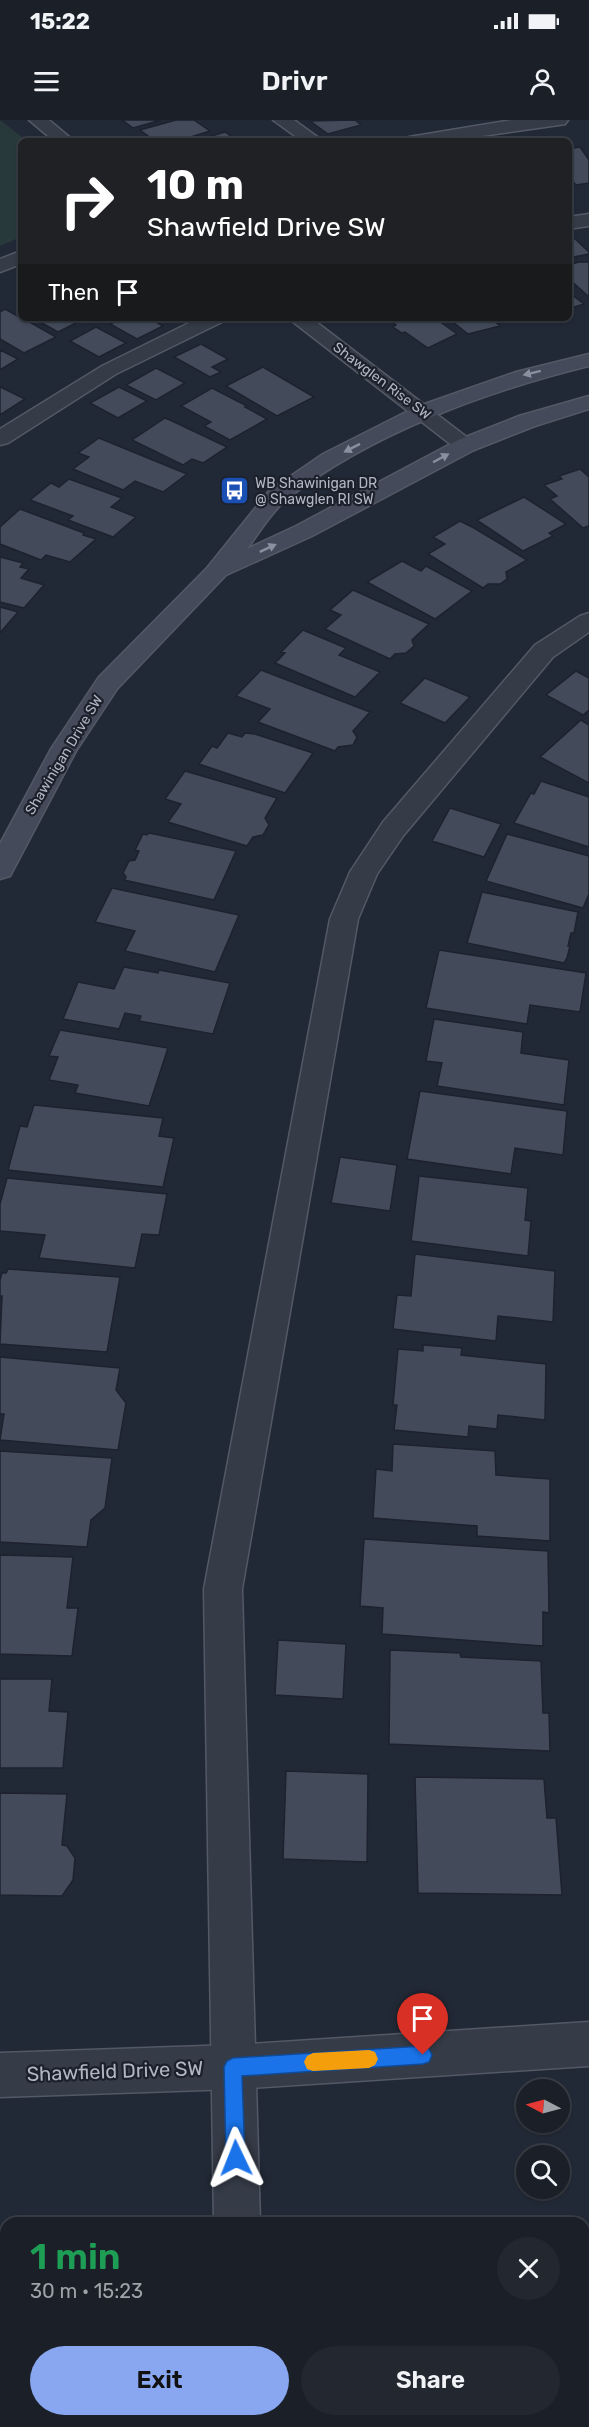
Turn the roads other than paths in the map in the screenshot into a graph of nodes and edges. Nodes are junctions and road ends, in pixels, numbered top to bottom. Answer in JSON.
{"nodes":[{"id":1,"x":38,"y":120,"type":"edge"},
{"id":2,"x":282,"y":120,"type":"edge"},
{"id":3,"x":560,"y":120,"type":"edge"},
{"id":4,"x":511,"y":122,"type":"edge"},
{"id":5,"x":61,"y":138,"type":"edge"},
{"id":6,"x":309,"y":138,"type":"edge"},
{"id":7,"x":430,"y":138,"type":"edge"},
{"id":8,"x":589,"y":220,"type":"edge"},
{"id":9,"x":572,"y":222,"type":"edge"},
{"id":10,"x":18,"y":257,"type":"edge"},
{"id":11,"x":0,"y":266,"type":"edge"},
{"id":12,"x":209,"y":321,"type":"edge"},
{"id":13,"x":302,"y":321,"type":"edge"},
{"id":14,"x":589,"y":360,"type":"edge"},
{"id":15,"x":589,"y":402,"type":"edge"},
{"id":16,"x":424,"y":412,"type":"junction"},
{"id":17,"x":0,"y":438,"type":"edge"},
{"id":18,"x":466,"y":445,"type":"junction"},
{"id":19,"x":215,"y":573,"type":"junction"},
{"id":20,"x":589,"y":621,"type":"edge"},
{"id":21,"x":0,"y":869,"type":"edge"},
{"id":22,"x":589,"y":2044,"type":"edge"},
{"id":23,"x":233,"y":2067,"type":"junction"},
{"id":24,"x":0,"y":2075,"type":"edge"},
{"id":25,"x":237,"y":2217,"type":"edge"}],
"edges":[{"from":1,"to":5,"type":"street"},
{"from":2,"to":6,"type":"street"},
{"from":3,"to":4,"type":"street"},
{"from":4,"to":7,"type":"street"},
{"from":8,"to":9,"type":"street"},
{"from":10,"to":11,"type":"street"},
{"from":12,"to":17,"type":"street"},
{"from":13,"to":16,"type":"street","name":"Shawglen Rise SW"},
{"from":14,"to":16,"type":"street","name":"Shawinigan Drive SW","one_way":true},
{"from":15,"to":18,"type":"street","name":"Shawinigan Drive SW"},
{"from":16,"to":18,"type":"street","name":"Shawglen Rise SW"},
{"from":16,"to":19,"type":"street","name":"Shawinigan Drive SW","one_way":true},
{"from":19,"to":18,"type":"street","name":"Shawinigan Drive SW","one_way":true},
{"from":19,"to":21,"type":"street","name":"Shawinigan Drive SW"},
{"from":20,"to":23,"type":"street"},
{"from":22,"to":23,"type":"street","name":"Shawfield Drive SW"},
{"from":23,"to":24,"type":"street","name":"Shawfield Drive SW"},
{"from":23,"to":25,"type":"street"}]}
